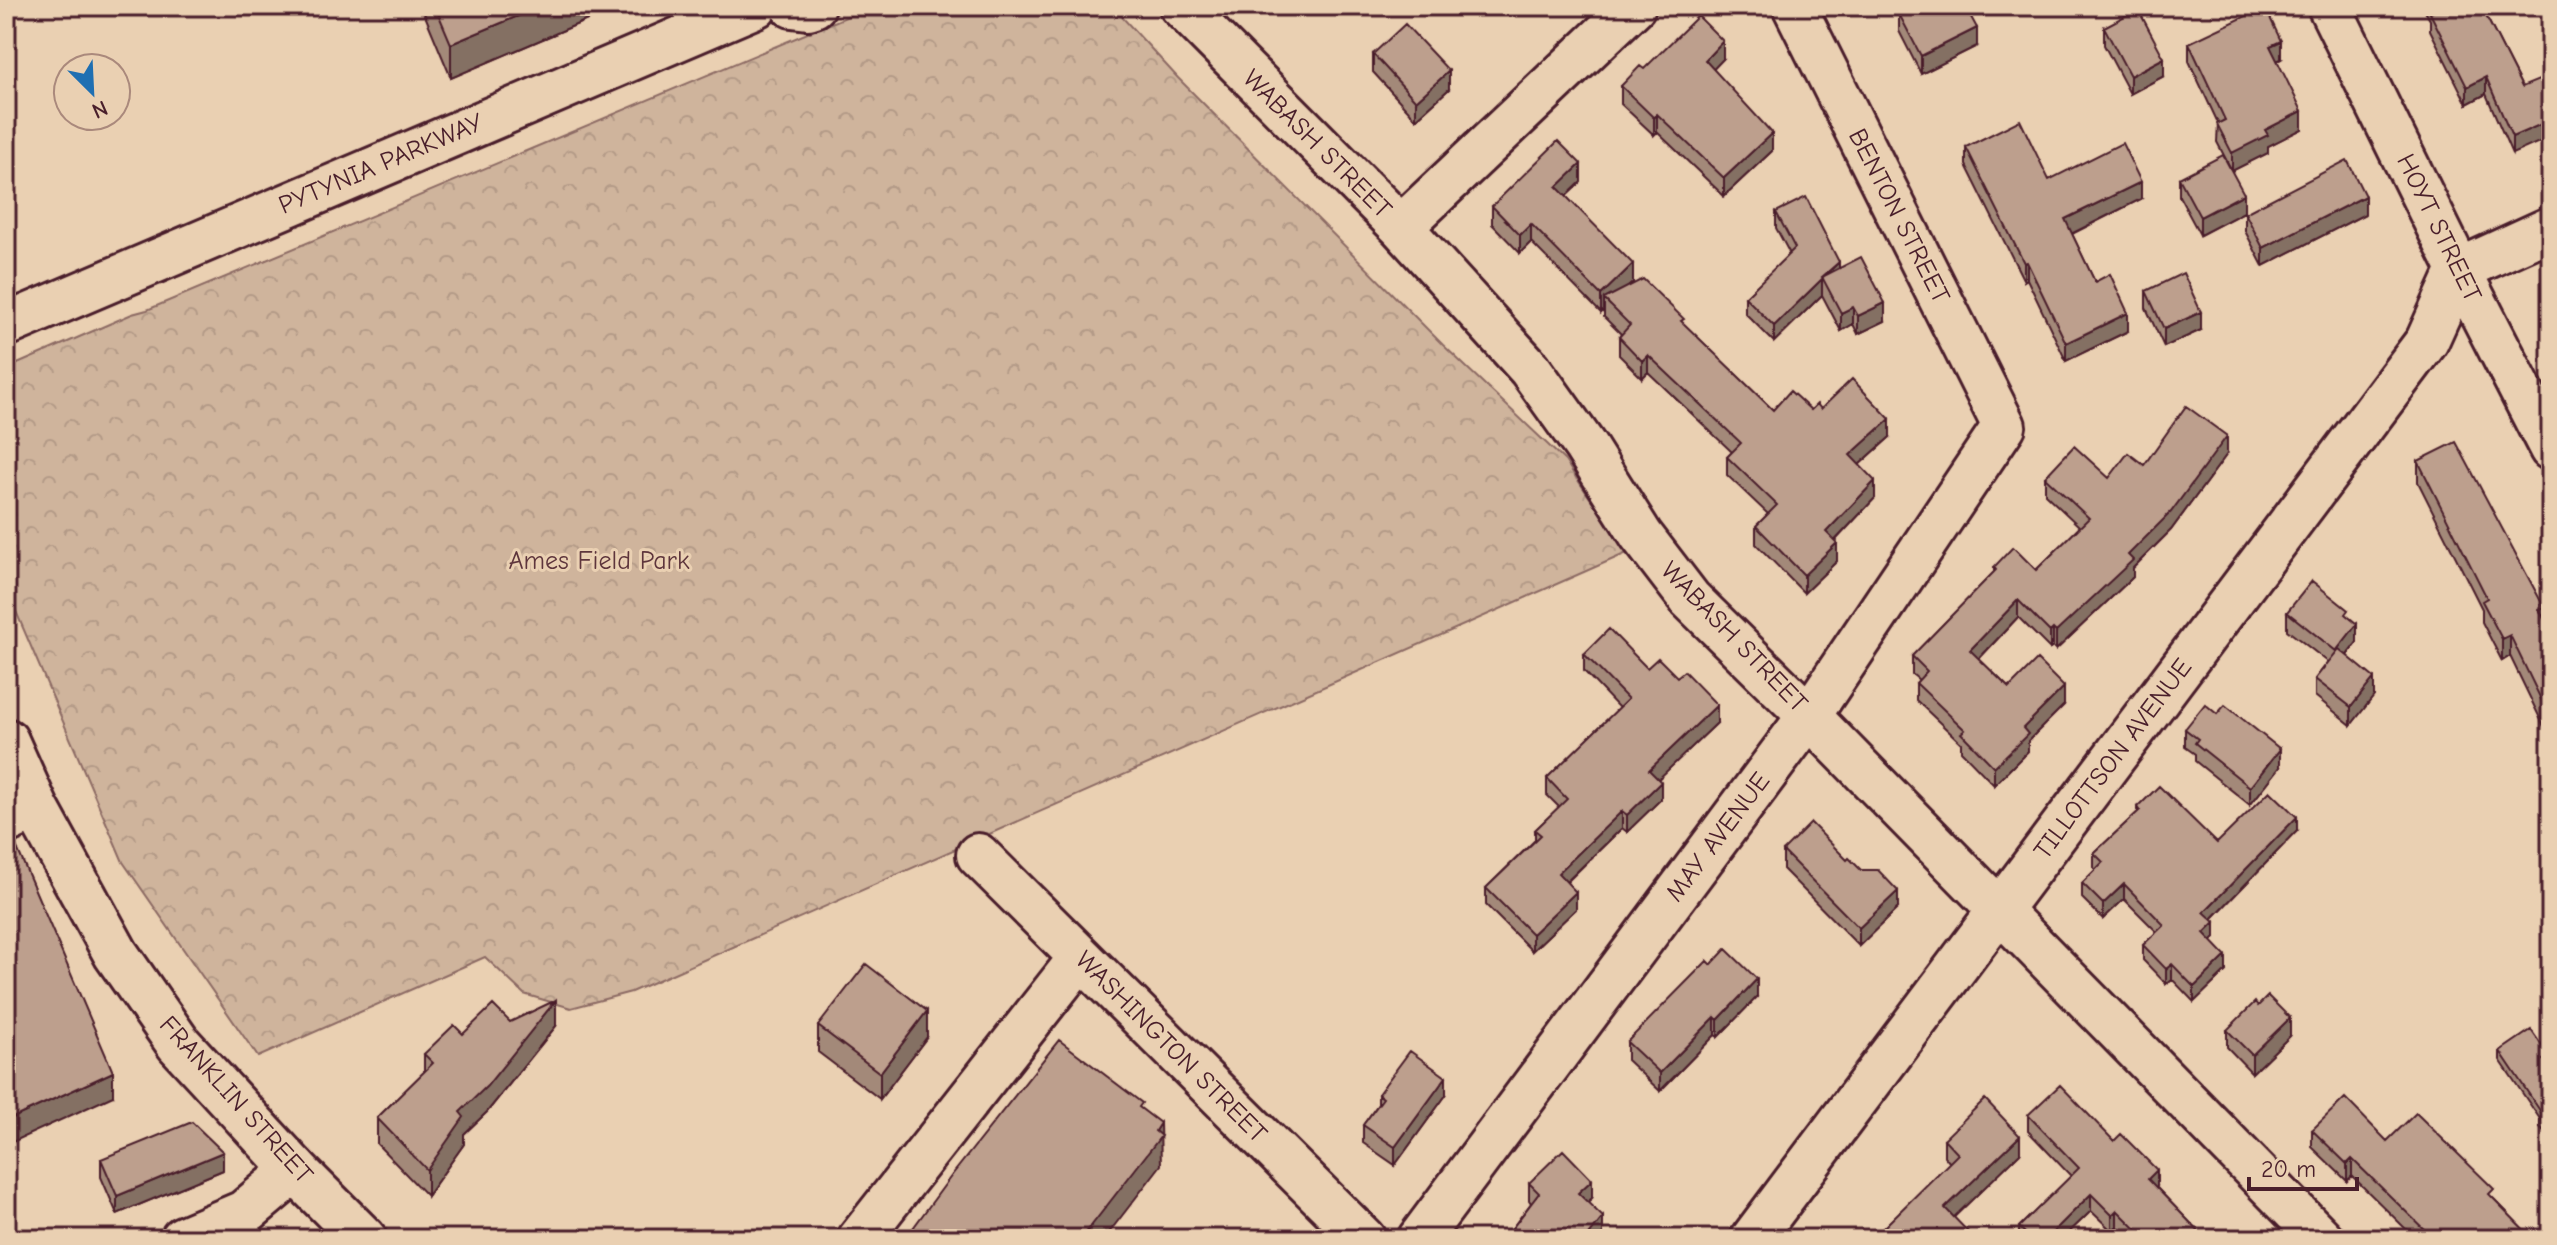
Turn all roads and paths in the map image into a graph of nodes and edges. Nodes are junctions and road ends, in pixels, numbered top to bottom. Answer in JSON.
{"nodes":[{"id":1,"x":756,"y":6,"type":"edge"},
{"id":2,"x":792,"y":6,"type":"edge"},
{"id":3,"x":814,"y":6,"type":"edge"},
{"id":4,"x":1181,"y":6,"type":"edge"},
{"id":5,"x":1634,"y":6,"type":"edge"},
{"id":6,"x":1794,"y":6,"type":"edge"},
{"id":7,"x":2329,"y":6,"type":"edge"},
{"id":8,"x":1401,"y":227,"type":"junction"},
{"id":9,"x":2551,"y":228,"type":"edge"},
{"id":10,"x":2459,"y":270,"type":"junction"},
{"id":11,"x":6,"y":325,"type":"edge"},
{"id":12,"x":2004,"y":426,"type":"joint"},
{"id":13,"x":2551,"y":449,"type":"edge"},
{"id":14,"x":1809,"y":716,"type":"junction"},
{"id":15,"x":6,"y":741,"type":"edge"},
{"id":16,"x":21,"y":815,"type":"edge"},
{"id":17,"x":978,"y":855,"type":"dead end"},
{"id":18,"x":1999,"y":909,"type":"junction"},
{"id":19,"x":1080,"y":958,"type":"junction"},
{"id":20,"x":295,"y":1170,"type":"junction"},
{"id":21,"x":183,"y":1239,"type":"edge"},
{"id":22,"x":364,"y":1239,"type":"edge"},
{"id":23,"x":859,"y":1239,"type":"edge"},
{"id":24,"x":1364,"y":1239,"type":"edge"},
{"id":25,"x":1419,"y":1239,"type":"edge"},
{"id":26,"x":1752,"y":1239,"type":"edge"},
{"id":27,"x":2322,"y":1239,"type":"edge"}],
"edges":[{"from":1,"to":11,"type":"street","name":"PYTYNIA PARKWAY"},
{"from":2,"to":3,"type":"street"},
{"from":4,"to":8,"type":"street","name":"WABASH STREET"},
{"from":5,"to":8,"type":"street"},
{"from":6,"to":12,"type":"street","name":"BENTON STREET"},
{"from":7,"to":10,"type":"street","name":"HOYT STREET"},
{"from":8,"to":14,"type":"street","name":"WABASH STREET"},
{"from":9,"to":10,"type":"street"},
{"from":10,"to":13,"type":"street","name":"HOYT STREET"},
{"from":10,"to":18,"type":"street","name":"TILLOTTSON AVENUE"},
{"from":12,"to":14,"type":"street","name":"MAY AVENUE"},
{"from":14,"to":18,"type":"street","name":"WABASH STREET"},
{"from":14,"to":25,"type":"street","name":"MAY AVENUE"},
{"from":15,"to":16,"type":"main road","name":"FRANKLIN STREET"},
{"from":16,"to":20,"type":"main road","name":"FRANKLIN STREET"},
{"from":17,"to":19,"type":"street","name":"WASHINGTON STREET"},
{"from":18,"to":26,"type":"street","name":"TILLOTTSON AVENUE"},
{"from":18,"to":27,"type":"street","name":"WABASH STREET"},
{"from":19,"to":23,"type":"street"},
{"from":19,"to":24,"type":"street","name":"WASHINGTON STREET"},
{"from":20,"to":21,"type":"main road"},
{"from":20,"to":22,"type":"main road","name":"FRANKLIN STREET"}]}
